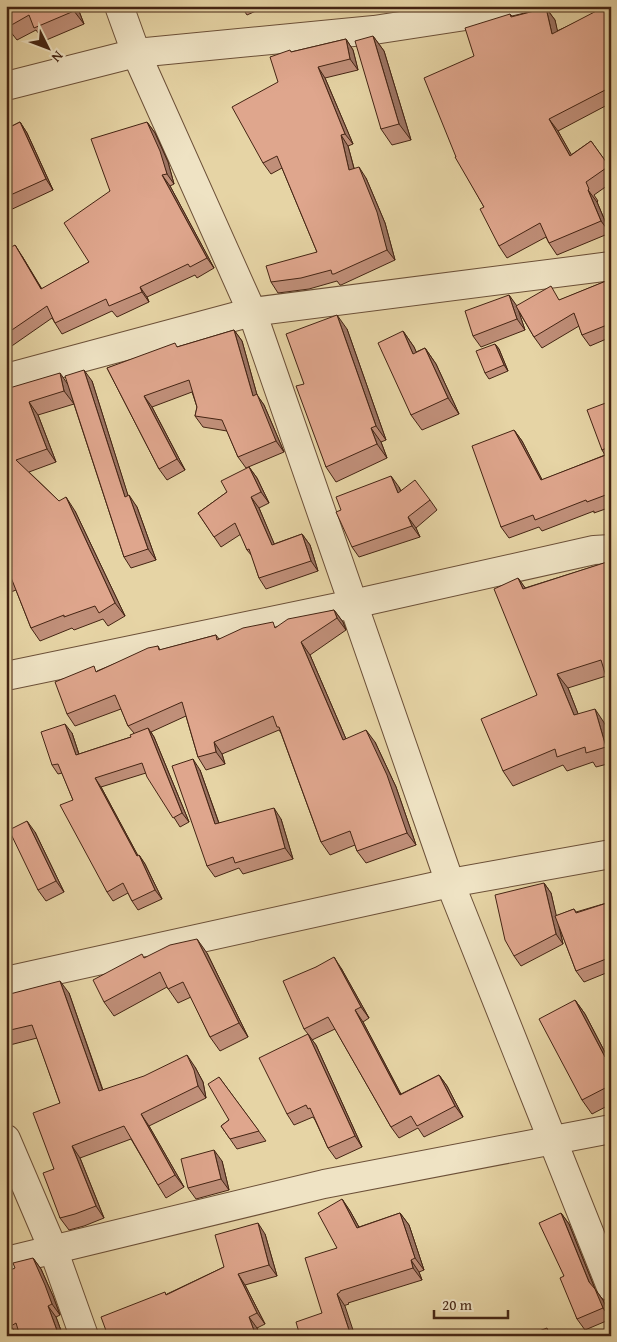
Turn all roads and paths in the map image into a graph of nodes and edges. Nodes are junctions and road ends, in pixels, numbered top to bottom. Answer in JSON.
{"nodes":[{"id":1,"x":119,"y":6,"type":"edge"},
{"id":2,"x":530,"y":6,"type":"edge"},
{"id":3,"x":136,"y":53,"type":"junction"},
{"id":4,"x":6,"y":86,"type":"edge"},
{"id":5,"x":611,"y":266,"type":"edge"},
{"id":6,"x":252,"y":312,"type":"junction"},
{"id":7,"x":6,"y":378,"type":"edge"},
{"id":8,"x":611,"y":549,"type":"edge"},
{"id":9,"x":353,"y":604,"type":"junction"},
{"id":10,"x":6,"y":676,"type":"edge"},
{"id":11,"x":611,"y":854,"type":"edge"},
{"id":12,"x":450,"y":883,"type":"junction"},
{"id":13,"x":6,"y":981,"type":"edge"},
{"id":14,"x":611,"y":1129,"type":"edge"},
{"id":15,"x":6,"y":1139,"type":"edge"},
{"id":16,"x":552,"y":1140,"type":"junction"},
{"id":17,"x":53,"y":1249,"type":"junction"},
{"id":18,"x":6,"y":1261,"type":"edge"},
{"id":19,"x":611,"y":1287,"type":"edge"},
{"id":20,"x":84,"y":1336,"type":"edge"}],
"edges":[{"from":1,"to":3,"type":"street"},
{"from":2,"to":3,"type":"street"},
{"from":3,"to":4,"type":"street"},
{"from":3,"to":6,"type":"street"},
{"from":5,"to":6,"type":"street"},
{"from":6,"to":7,"type":"street"},
{"from":6,"to":9,"type":"street"},
{"from":8,"to":9,"type":"street"},
{"from":9,"to":10,"type":"street"},
{"from":9,"to":12,"type":"street"},
{"from":11,"to":12,"type":"street"},
{"from":12,"to":13,"type":"street"},
{"from":12,"to":16,"type":"street"},
{"from":14,"to":16,"type":"street"},
{"from":15,"to":17,"type":"street"},
{"from":16,"to":17,"type":"street"},
{"from":16,"to":19,"type":"street"},
{"from":17,"to":18,"type":"street"},
{"from":17,"to":20,"type":"street"}]}
